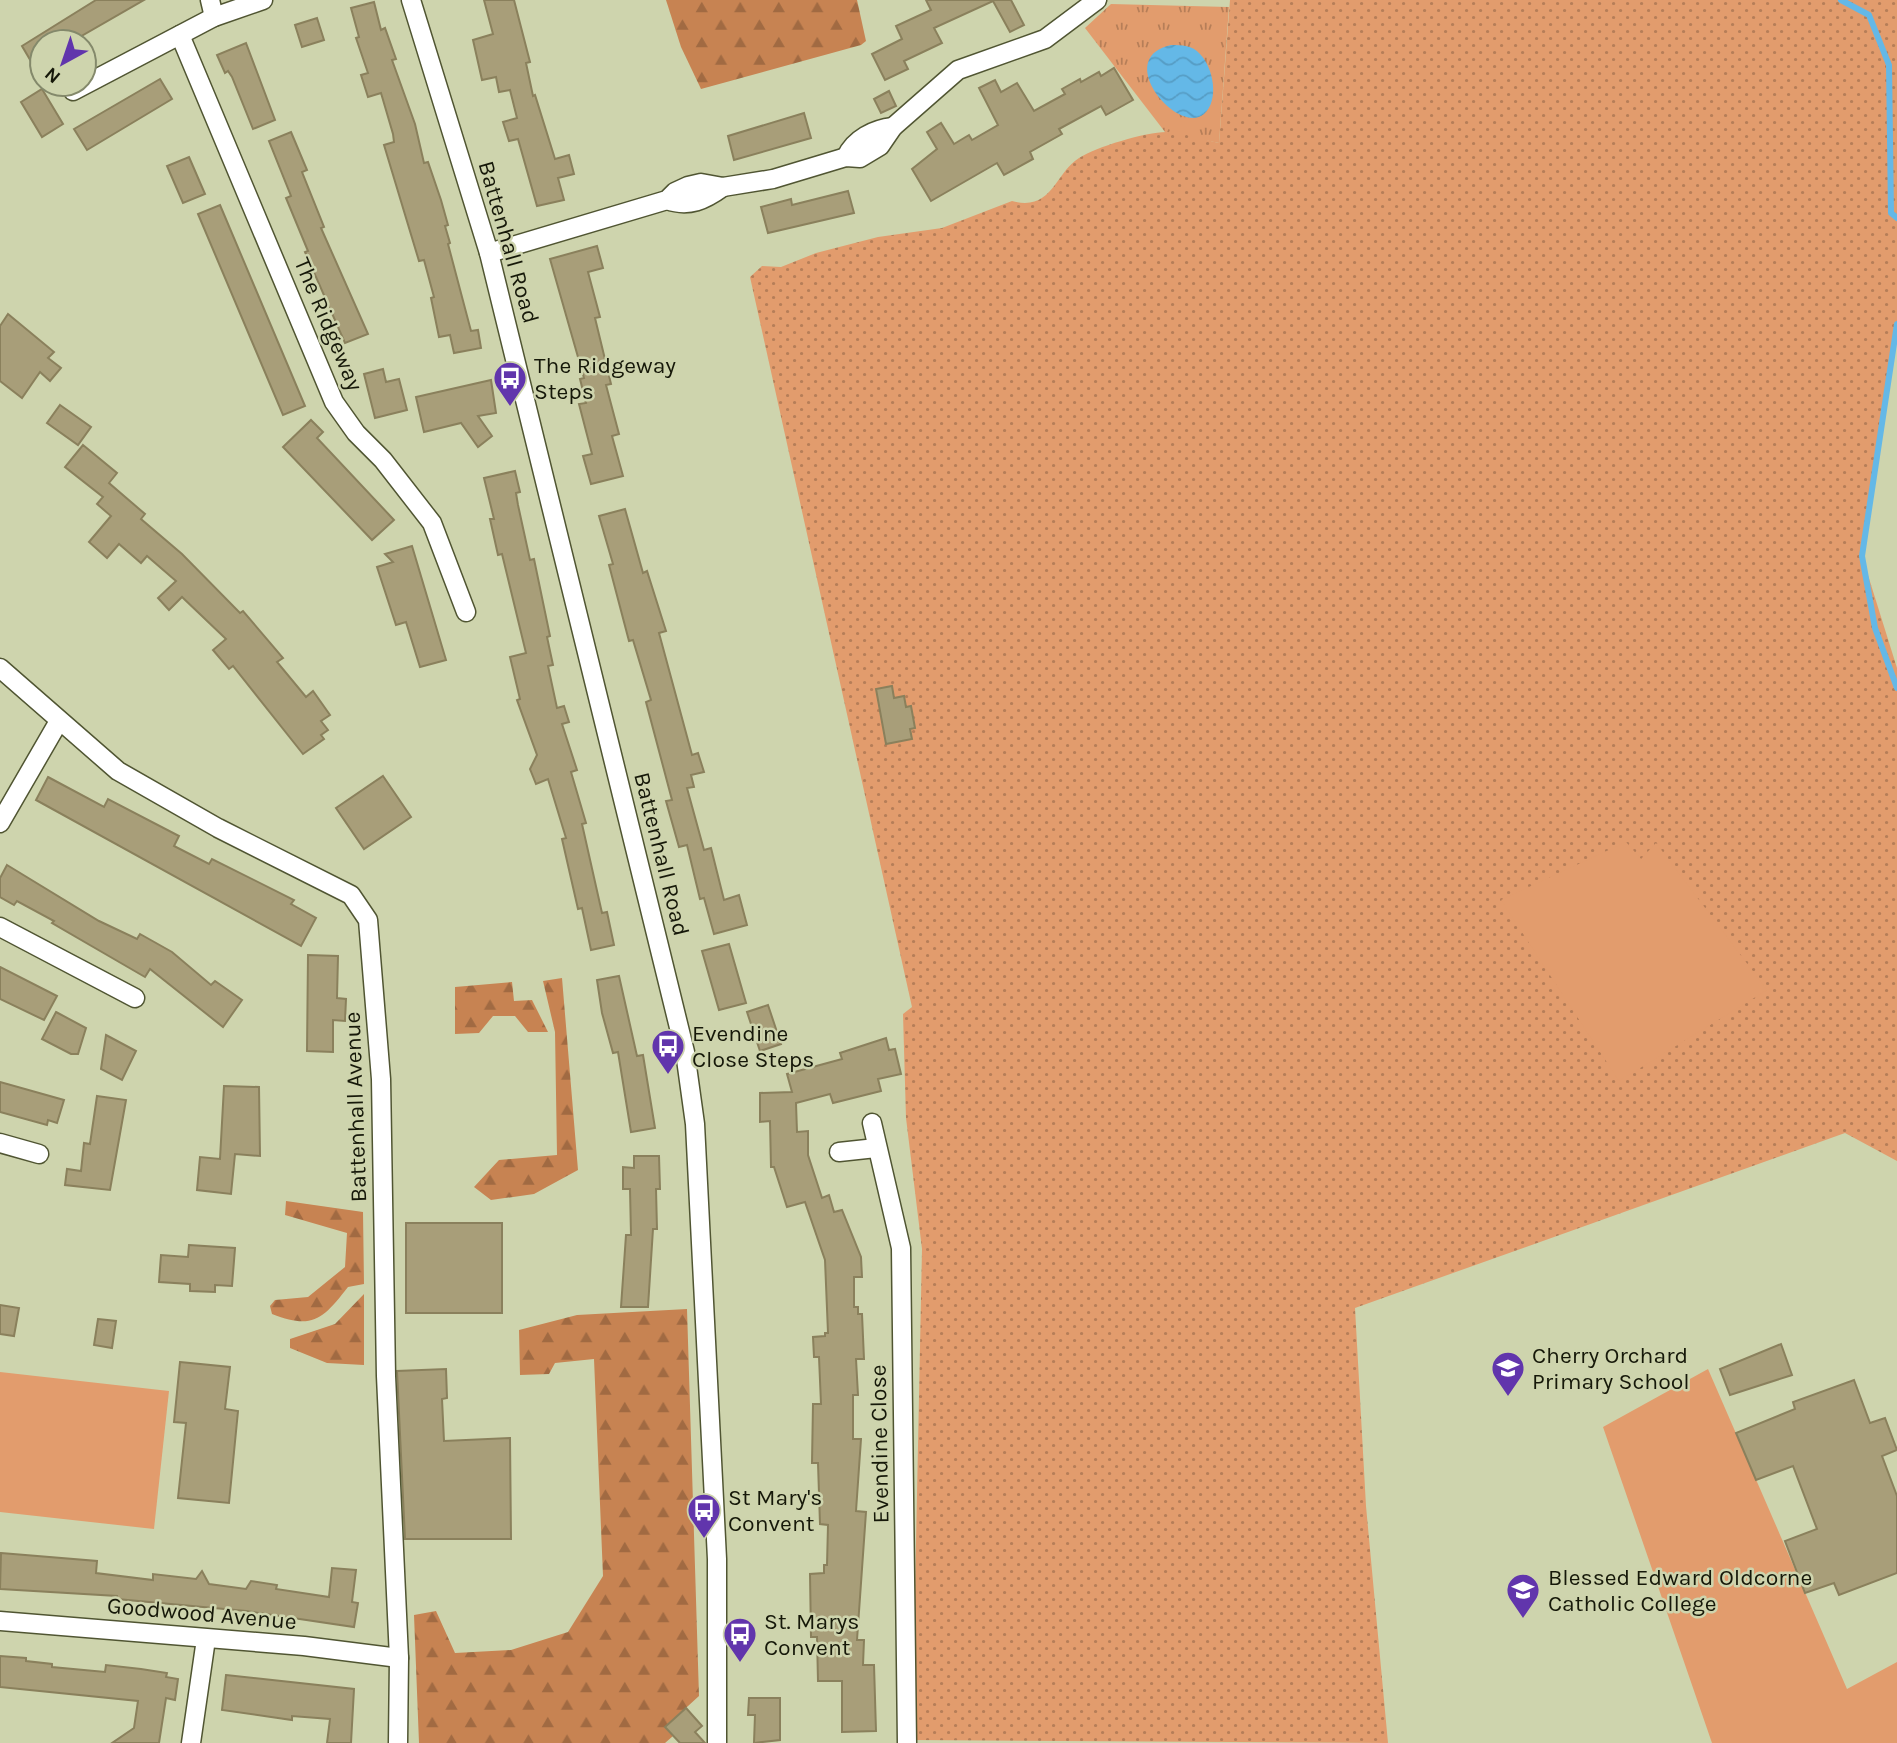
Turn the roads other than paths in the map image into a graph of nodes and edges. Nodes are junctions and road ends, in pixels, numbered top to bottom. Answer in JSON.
{"nodes":[{"id":1,"x":264,"y":0,"type":"edge"},
{"id":2,"x":411,"y":0,"type":"edge"},
{"id":3,"x":1097,"y":0,"type":"edge"},
{"id":4,"x":212,"y":9,"type":"edge"},
{"id":5,"x":180,"y":34,"type":"junction"},
{"id":6,"x":98,"y":78,"type":"edge"},
{"id":7,"x":489,"y":253,"type":"junction"},
{"id":8,"x":466,"y":612,"type":"dead end"},
{"id":9,"x":0,"y":668,"type":"edge"},
{"id":10,"x":60,"y":721,"type":"junction"},
{"id":11,"x":0,"y":823,"type":"edge"},
{"id":12,"x":0,"y":927,"type":"edge"},
{"id":13,"x":135,"y":998,"type":"dead end"},
{"id":14,"x":872,"y":1123,"type":"dead end"},
{"id":15,"x":0,"y":1143,"type":"edge"},
{"id":16,"x":876,"y":1148,"type":"junction"},
{"id":17,"x":839,"y":1152,"type":"dead end"},
{"id":18,"x":39,"y":1154,"type":"dead end"},
{"id":19,"x":0,"y":1621,"type":"edge"},
{"id":20,"x":206,"y":1639,"type":"junction"},
{"id":21,"x":399,"y":1658,"type":"junction"},
{"id":22,"x":191,"y":1743,"type":"edge"},
{"id":23,"x":398,"y":1743,"type":"edge"},
{"id":24,"x":717,"y":1743,"type":"edge"},
{"id":25,"x":907,"y":1743,"type":"edge"}],
"edges":[{"from":1,"to":4,"type":"street"},
{"from":2,"to":7,"type":"street","name":"Battenhall Road"},
{"from":3,"to":7,"type":"street"},
{"from":4,"to":5,"type":"street"},
{"from":5,"to":6,"type":"street"},
{"from":5,"to":8,"type":"street","name":"The Ridgeway"},
{"from":7,"to":24,"type":"street","name":"Battenhall Road"},
{"from":9,"to":10,"type":"street","name":"Battenhall Avenue"},
{"from":10,"to":11,"type":"street"},
{"from":10,"to":21,"type":"street","name":"Battenhall Avenue"},
{"from":12,"to":13,"type":"street"},
{"from":14,"to":16,"type":"street","name":"Evendine Close"},
{"from":15,"to":18,"type":"street"},
{"from":16,"to":17,"type":"street"},
{"from":16,"to":25,"type":"street","name":"Evendine Close"},
{"from":19,"to":20,"type":"street","name":"Goodwood Avenue"},
{"from":20,"to":21,"type":"street","name":"Goodwood Avenue"},
{"from":20,"to":22,"type":"street"},
{"from":21,"to":23,"type":"street","name":"Battenhall Avenue"}]}
